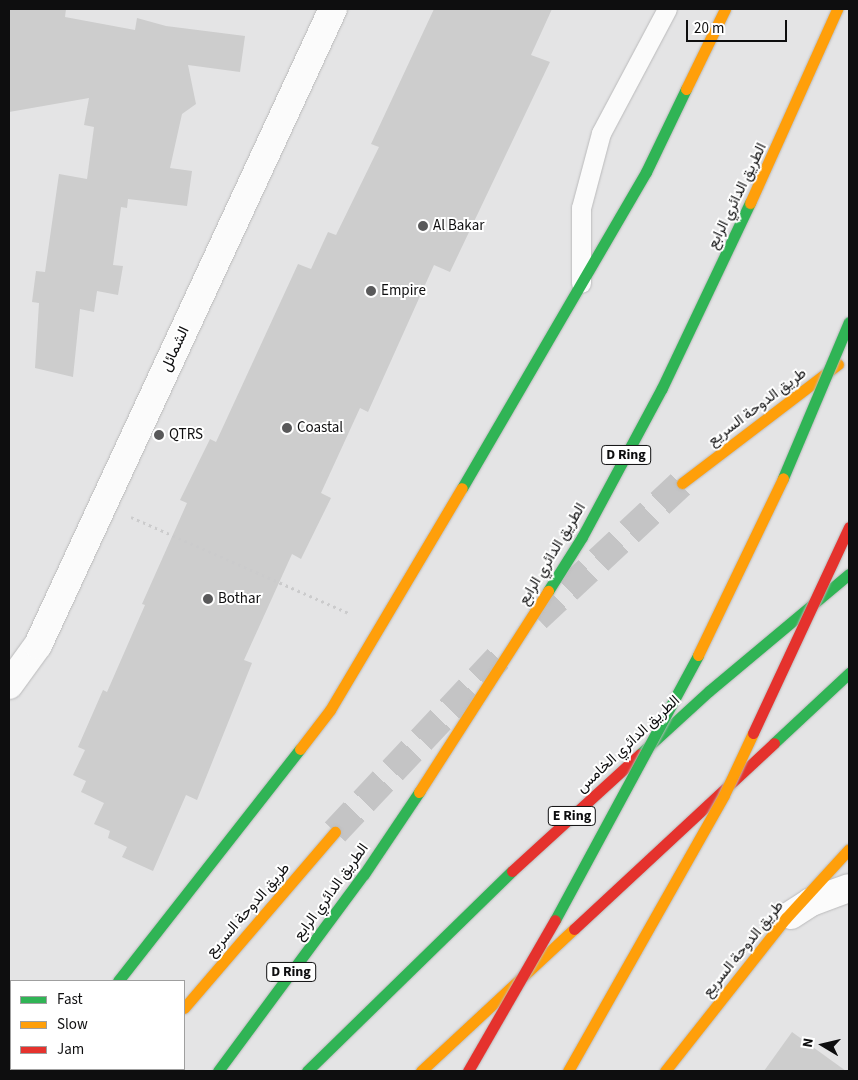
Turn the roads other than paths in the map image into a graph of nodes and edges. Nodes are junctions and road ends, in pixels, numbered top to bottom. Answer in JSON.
{"nodes":[{"id":1,"x":333,"y":9,"type":"edge"},
{"id":2,"x":667,"y":9,"type":"edge"},
{"id":3,"x":725,"y":9,"type":"edge"},
{"id":4,"x":837,"y":9,"type":"edge"},
{"id":5,"x":581,"y":287,"type":"junction"},
{"id":6,"x":849,"y":322,"type":"edge"},
{"id":7,"x":849,"y":356,"type":"edge"},
{"id":8,"x":682,"y":483,"type":"tunnel mouth"},
{"id":9,"x":849,"y":527,"type":"edge"},
{"id":10,"x":849,"y":574,"type":"edge"},
{"id":11,"x":849,"y":673,"type":"edge"},
{"id":12,"x":9,"y":685,"type":"edge"},
{"id":13,"x":335,"y":832,"type":"tunnel mouth"},
{"id":14,"x":849,"y":849,"type":"edge"},
{"id":15,"x":849,"y":888,"type":"edge"},
{"id":16,"x":786,"y":918,"type":"junction"},
{"id":17,"x":119,"y":980,"type":"edge"},
{"id":18,"x":185,"y":1007,"type":"edge"},
{"id":19,"x":218,"y":1071,"type":"edge"},
{"id":20,"x":307,"y":1071,"type":"edge"},
{"id":21,"x":421,"y":1071,"type":"edge"},
{"id":22,"x":468,"y":1071,"type":"edge"},
{"id":23,"x":568,"y":1071,"type":"edge"},
{"id":24,"x":665,"y":1071,"type":"edge"}],
"edges":[{"from":1,"to":12,"type":"street","name":"الشمائل"},
{"from":2,"to":5,"type":"lane"},
{"from":3,"to":5,"type":"main road"},
{"from":4,"to":19,"type":"main road","name":"الطريق الدائري الرابع","number":"D Ring"},
{"from":5,"to":17,"type":"main road"},
{"from":6,"to":22,"type":"main road","bridge":true},
{"from":7,"to":8,"type":"main road","name":"طريق الدوحة السريع"},
{"from":9,"to":23,"type":"main road","bridge":true},
{"from":10,"to":20,"type":"main road","name":"الطريق الدائري الخامس","number":"E Ring"},
{"from":11,"to":21,"type":"main road"},
{"from":13,"to":18,"type":"main road","name":"طريق الدوحة السريع"},
{"from":14,"to":16,"type":"main road","name":"طريق الدوحة السريع"},
{"from":15,"to":16,"type":"street"},
{"from":16,"to":24,"type":"main road","name":"طريق الدوحة السريع"}]}
